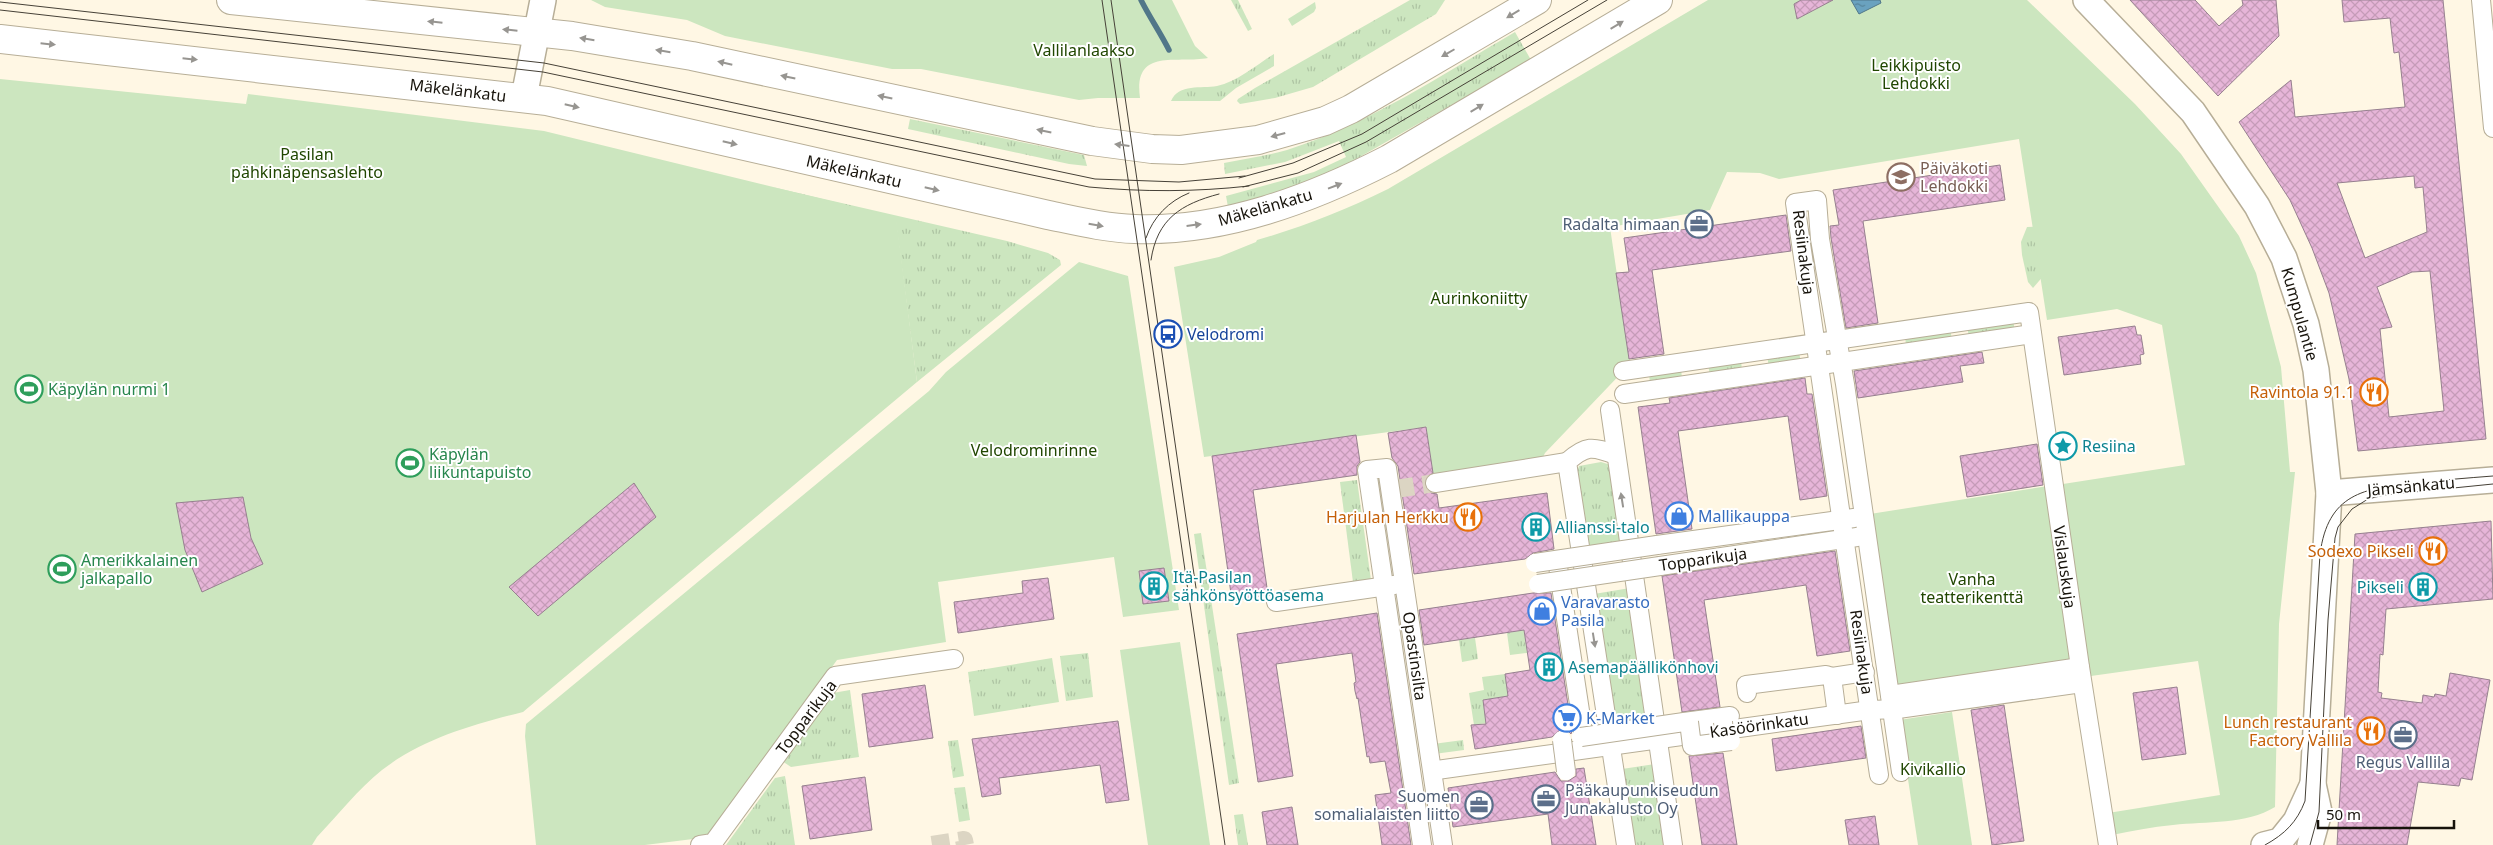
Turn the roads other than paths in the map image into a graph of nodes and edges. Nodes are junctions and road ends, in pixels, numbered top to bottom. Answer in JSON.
{"nodes":[{"id":1,"x":231,"y":0,"type":"edge"},
{"id":2,"x":543,"y":0,"type":"edge"},
{"id":3,"x":1537,"y":0,"type":"edge"},
{"id":4,"x":1658,"y":0,"type":"edge"},
{"id":5,"x":2086,"y":0,"type":"edge"},
{"id":6,"x":2481,"y":0,"type":"edge"},
{"id":7,"x":537,"y":33,"type":"junction"},
{"id":8,"x":0,"y":39,"type":"edge"},
{"id":9,"x":524,"y":98,"type":"junction"},
{"id":10,"x":2493,"y":128,"type":"edge"},
{"id":11,"x":1891,"y":331,"type":"junction"},
{"id":12,"x":2032,"y":334,"type":"junction"},
{"id":13,"x":1837,"y":339,"type":"junction"},
{"id":14,"x":1816,"y":342,"type":"junction"},
{"id":15,"x":1754,"y":352,"type":"junction"},
{"id":16,"x":1894,"y":354,"type":"junction"},
{"id":17,"x":1694,"y":360,"type":"junction"},
{"id":18,"x":1842,"y":362,"type":"junction"},
{"id":19,"x":1820,"y":365,"type":"junction"},
{"id":20,"x":1622,"y":371,"type":"dead end"},
{"id":21,"x":1757,"y":374,"type":"junction"},
{"id":22,"x":1697,"y":383,"type":"junction"},
{"id":23,"x":1624,"y":394,"type":"dead end"},
{"id":24,"x":1610,"y":410,"type":"dead end"},
{"id":25,"x":1854,"y":442,"type":"junction"},
{"id":26,"x":1832,"y":445,"type":"junction"},
{"id":27,"x":1616,"y":455,"type":"junction"},
{"id":28,"x":1567,"y":462,"type":"junction"},
{"id":29,"x":2493,"y":480,"type":"edge"},
{"id":30,"x":1435,"y":483,"type":"tunnel mouth"},
{"id":31,"x":2329,"y":493,"type":"junction"},
{"id":32,"x":1864,"y":517,"type":"junction"},
{"id":33,"x":1843,"y":520,"type":"junction"},
{"id":34,"x":1867,"y":536,"type":"junction"},
{"id":35,"x":1846,"y":539,"type":"junction"},
{"id":36,"x":1656,"y":545,"type":"junction"},
{"id":37,"x":1604,"y":553,"type":"junction"},
{"id":38,"x":1557,"y":560,"type":"junction"},
{"id":39,"x":1535,"y":564,"type":"dead end"},
{"id":40,"x":1659,"y":566,"type":"junction"},
{"id":41,"x":1607,"y":574,"type":"junction"},
{"id":42,"x":1404,"y":578,"type":"junction"},
{"id":43,"x":1560,"y":580,"type":"junction"},
{"id":44,"x":1383,"y":581,"type":"junction"},
{"id":45,"x":1538,"y":584,"type":"dead end"},
{"id":46,"x":1276,"y":602,"type":"dead end"},
{"id":47,"x":1408,"y":604,"type":"junction"},
{"id":48,"x":1387,"y":607,"type":"junction"},
{"id":49,"x":954,"y":659,"type":"dead end"},
{"id":50,"x":1865,"y":672,"type":"junction"},
{"id":51,"x":2081,"y":675,"type":"junction"},
{"id":52,"x":1832,"y":677,"type":"junction"},
{"id":53,"x":1747,"y":693,"type":"dead end"},
{"id":54,"x":1891,"y":702,"type":"junction"},
{"id":55,"x":1837,"y":714,"type":"junction"},
{"id":56,"x":1871,"y":715,"type":"junction"},
{"id":57,"x":1683,"y":720,"type":"junction"},
{"id":58,"x":1584,"y":737,"type":"junction"},
{"id":59,"x":1658,"y":739,"type":"junction"},
{"id":60,"x":1562,"y":740,"type":"junction"},
{"id":61,"x":1735,"y":740,"type":"junction"},
{"id":62,"x":1610,"y":745,"type":"junction"},
{"id":63,"x":1410,"y":763,"type":"junction"},
{"id":64,"x":1434,"y":763,"type":"junction"},
{"id":65,"x":1566,"y":771,"type":"dead end"},
{"id":66,"x":2314,"y":784,"type":"junction"},
{"id":67,"x":1417,"y":807,"type":"junction"},
{"id":68,"x":1444,"y":817,"type":"junction"},
{"id":69,"x":709,"y":844,"type":"edge"},
{"id":70,"x":1422,"y":845,"type":"edge"},
{"id":71,"x":1443,"y":845,"type":"edge"},
{"id":72,"x":1626,"y":845,"type":"edge"},
{"id":73,"x":1673,"y":845,"type":"edge"},
{"id":74,"x":2108,"y":845,"type":"edge"},
{"id":75,"x":2264,"y":845,"type":"edge"},
{"id":76,"x":2310,"y":845,"type":"edge"}],
"edges":[{"from":7,"to":1,"type":"main road","one_way":true},
{"from":2,"to":7,"type":"main road"},
{"from":3,"to":7,"type":"main road","one_way":true},
{"from":9,"to":4,"type":"main road","name":"Mäkelänkatu","one_way":true},
{"from":5,"to":31,"type":"main road","name":"Kumpulantie"},
{"from":6,"to":10,"type":"street"},
{"from":7,"to":9,"type":"main road"},
{"from":8,"to":9,"type":"main road","name":"Mäkelänkatu","one_way":true},
{"from":11,"to":12,"type":"street","name":"Vislauskuja"},
{"from":11,"to":13,"type":"street"},
{"from":11,"to":16,"type":"street"},
{"from":12,"to":16,"type":"street"},
{"from":12,"to":51,"type":"street","name":"Vislauskuja"},
{"from":13,"to":14,"type":"street"},
{"from":13,"to":14,"type":"street","name":"Resiinakuja"},
{"from":13,"to":18,"type":"street","name":"Resiinakuja"},
{"from":14,"to":15,"type":"street"},
{"from":14,"to":19,"type":"street","name":"Resiinakuja"},
{"from":15,"to":17,"type":"street"},
{"from":15,"to":21,"type":"street"},
{"from":16,"to":18,"type":"street"},
{"from":17,"to":20,"type":"street"},
{"from":17,"to":22,"type":"street"},
{"from":18,"to":19,"type":"street"},
{"from":18,"to":25,"type":"street","name":"Resiinakuja"},
{"from":19,"to":21,"type":"street"},
{"from":19,"to":26,"type":"street","name":"Resiinakuja"},
{"from":21,"to":22,"type":"street"},
{"from":22,"to":23,"type":"street"},
{"from":24,"to":27,"type":"street"},
{"from":25,"to":26,"type":"street"},
{"from":25,"to":32,"type":"street","name":"Resiinakuja"},
{"from":26,"to":33,"type":"street","name":"Resiinakuja"},
{"from":27,"to":28,"type":"street"},
{"from":59,"to":27,"type":"street","one_way":true},
{"from":28,"to":30,"type":"street"},
{"from":28,"to":62,"type":"street","one_way":true},
{"from":29,"to":31,"type":"main road","name":"Jämsänkatu"},
{"from":31,"to":66,"type":"main road","name":"Kumpulantie"},
{"from":32,"to":33,"type":"street","name":"Topparikuja"},
{"from":32,"to":34,"type":"street","name":"Resiinakuja"},
{"from":33,"to":35,"type":"street","name":"Resiinakuja"},
{"from":33,"to":36,"type":"street","name":"Topparikuja"},
{"from":34,"to":35,"type":"street","name":"Topparikuja"},
{"from":34,"to":54,"type":"street","name":"Resiinakuja"},
{"from":35,"to":40,"type":"street","name":"Topparikuja"},
{"from":35,"to":50,"type":"street","name":"Resiinakuja"},
{"from":36,"to":37,"type":"street","name":"Topparikuja","bridge":true},
{"from":36,"to":40,"type":"street"},
{"from":37,"to":38,"type":"street","name":"Topparikuja","bridge":true},
{"from":37,"to":41,"type":"street"},
{"from":38,"to":39,"type":"street","name":"Topparikuja","bridge":true},
{"from":38,"to":43,"type":"street"},
{"from":40,"to":41,"type":"street","name":"Topparikuja","bridge":true},
{"from":41,"to":43,"type":"street","name":"Topparikuja","bridge":true},
{"from":42,"to":44,"type":"street"},
{"from":42,"to":44,"type":"street","name":"Opastinsilta"},
{"from":42,"to":47,"type":"street","name":"Opastinsilta"},
{"from":43,"to":45,"type":"street","name":"Topparikuja","bridge":true},
{"from":43,"to":58,"type":"street"},
{"from":44,"to":46,"type":"street"},
{"from":44,"to":48,"type":"street","name":"Opastinsilta"},
{"from":47,"to":48,"type":"street"},
{"from":47,"to":64,"type":"street","name":"Opastinsilta"},
{"from":48,"to":63,"type":"street","name":"Opastinsilta"},
{"from":49,"to":69,"type":"street","name":"Topparikuja"},
{"from":50,"to":52,"type":"street"},
{"from":50,"to":56,"type":"street","name":"Resiinakuja"},
{"from":51,"to":54,"type":"street","name":"Kasöörinkatu"},
{"from":51,"to":74,"type":"street","name":"Vislauskuja"},
{"from":52,"to":53,"type":"street"},
{"from":52,"to":55,"type":"street"},
{"from":54,"to":56,"type":"street","name":"Kasöörinkatu"},
{"from":54,"to":56,"type":"street","name":"Resiinakuja"},
{"from":55,"to":56,"type":"street","name":"Kasöörinkatu"},
{"from":55,"to":59,"type":"street","name":"Kasöörinkatu"},
{"from":56,"to":61,"type":"street","name":"Kasöörinkatu"},
{"from":57,"to":58,"type":"street","name":"Kasöörinkatu","bridge":true},
{"from":57,"to":61,"type":"street","name":"Kasöörinkatu","bridge":true},
{"from":57,"to":61,"type":"street","name":"Kasöörinkatu","bridge":true},
{"from":58,"to":60,"type":"street","name":"Kasöörinkatu"},
{"from":59,"to":62,"type":"street","name":"Kasöörinkatu"},
{"from":59,"to":73,"type":"street"},
{"from":60,"to":64,"type":"street","name":"Kasöörinkatu"},
{"from":60,"to":65,"type":"street","bridge":true},
{"from":62,"to":64,"type":"street","name":"Kasöörinkatu"},
{"from":62,"to":72,"type":"street"},
{"from":63,"to":64,"type":"street","name":"Kasöörinkatu"},
{"from":63,"to":67,"type":"street","name":"Opastinsilta"},
{"from":64,"to":68,"type":"street","name":"Opastinsilta"},
{"from":66,"to":75,"type":"main road"},
{"from":66,"to":76,"type":"main road","name":"Kumpulantie"},
{"from":67,"to":68,"type":"street"},
{"from":67,"to":70,"type":"street","name":"Opastinsilta"},
{"from":68,"to":71,"type":"street","name":"Opastinsilta"}]}
